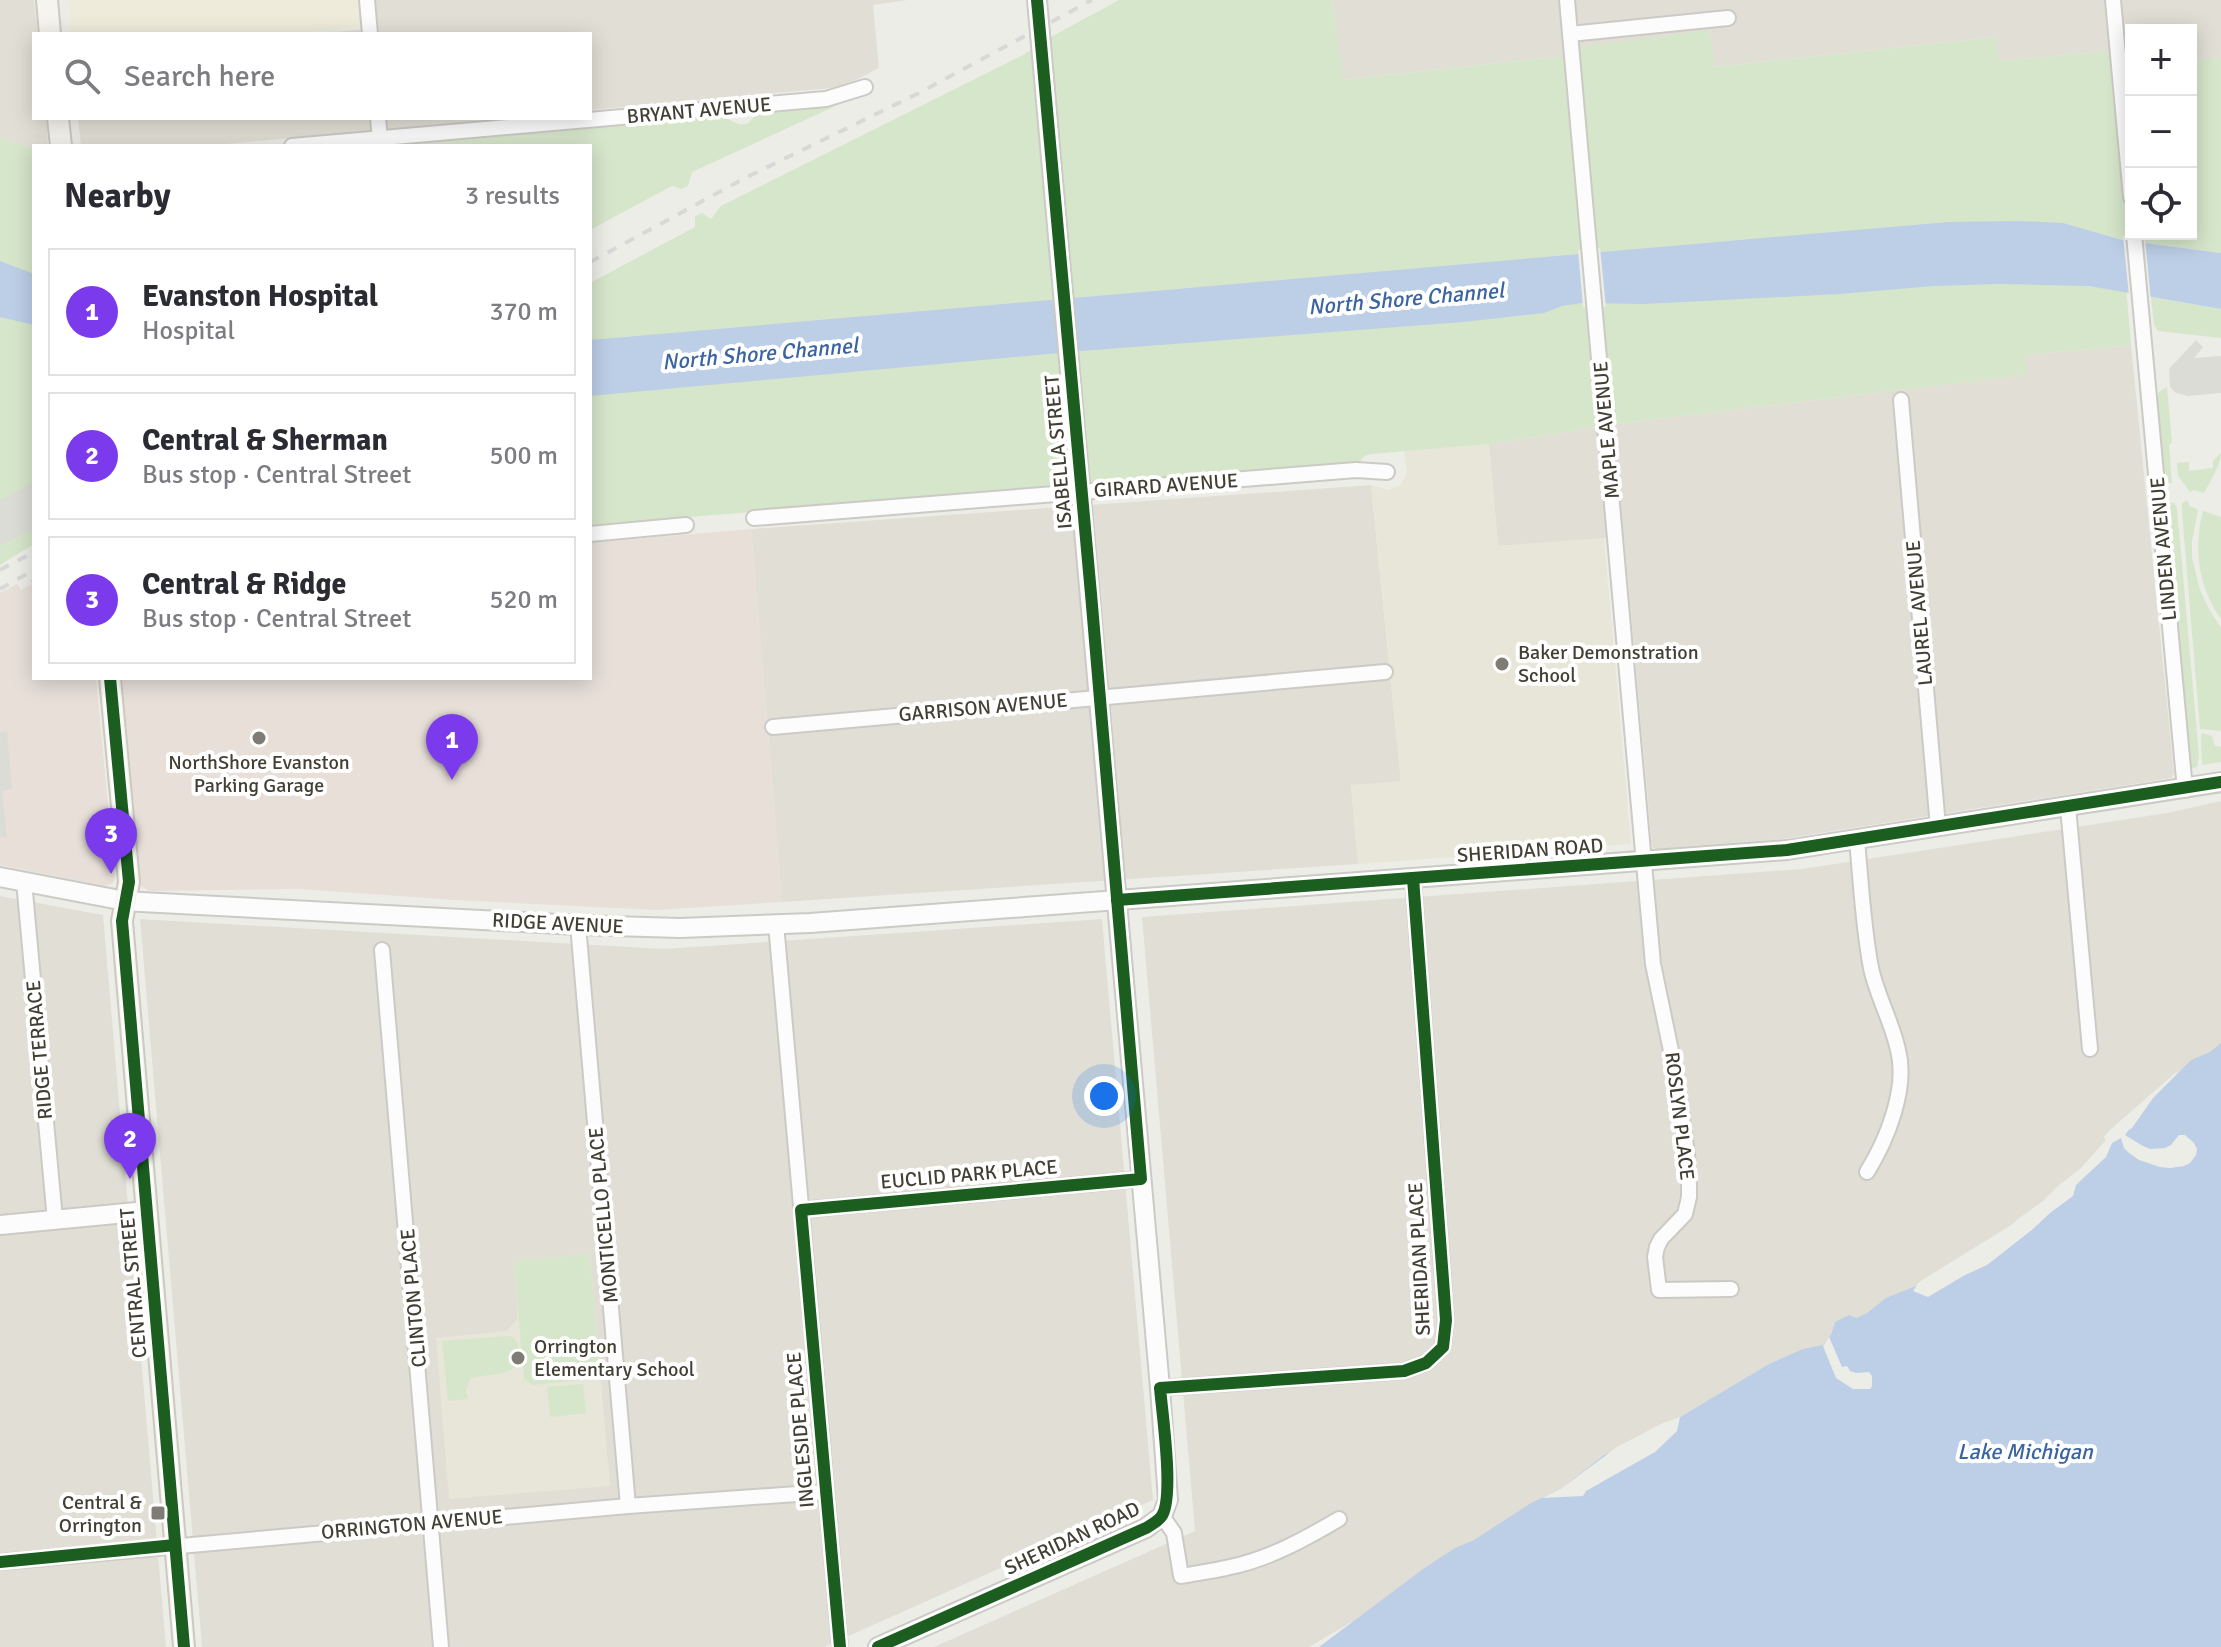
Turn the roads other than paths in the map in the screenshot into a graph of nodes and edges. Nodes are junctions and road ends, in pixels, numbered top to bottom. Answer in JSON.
{"nodes":[{"id":1,"x":47,"y":0,"type":"edge"},
{"id":2,"x":367,"y":0,"type":"edge"},
{"id":3,"x":1037,"y":0,"type":"edge"},
{"id":4,"x":1567,"y":0,"type":"edge"},
{"id":5,"x":2113,"y":0,"type":"edge"},
{"id":6,"x":1728,"y":18,"type":"dead end"},
{"id":7,"x":50,"y":32,"type":"edge"},
{"id":8,"x":370,"y":32,"type":"edge"},
{"id":9,"x":1570,"y":34,"type":"junction"},
{"id":10,"x":865,"y":87,"type":"dead end"},
{"id":11,"x":58,"y":120,"type":"edge"},
{"id":12,"x":378,"y":120,"type":"edge"},
{"id":13,"x":592,"y":120,"type":"edge"},
{"id":14,"x":592,"y":120,"type":"edge"},
{"id":15,"x":380,"y":139,"type":"junction"},
{"id":16,"x":61,"y":144,"type":"edge"},
{"id":17,"x":317,"y":144,"type":"edge"},
{"id":18,"x":2128,"y":168,"type":"edge"},
{"id":19,"x":2134,"y":240,"type":"edge"},
{"id":20,"x":1901,"y":400,"type":"dead end"},
{"id":21,"x":1387,"y":472,"type":"dead end"},
{"id":22,"x":1082,"y":492,"type":"junction"},
{"id":23,"x":754,"y":518,"type":"dead end"},
{"id":24,"x":686,"y":525,"type":"dead end"},
{"id":25,"x":592,"y":534,"type":"edge"},
{"id":26,"x":1385,"y":672,"type":"dead end"},
{"id":27,"x":110,"y":680,"type":"edge"},
{"id":28,"x":1100,"y":696,"type":"junction"},
{"id":29,"x":773,"y":727,"type":"dead end"},
{"id":30,"x":2221,"y":782,"type":"edge"},
{"id":31,"x":2185,"y":790,"type":"junction"},
{"id":32,"x":2068,"y":807,"type":"junction"},
{"id":33,"x":1938,"y":827,"type":"junction"},
{"id":34,"x":1857,"y":840,"type":"junction"},
{"id":35,"x":1644,"y":861,"type":"junction"},
{"id":36,"x":0,"y":877,"type":"edge"},
{"id":37,"x":1413,"y":878,"type":"junction"},
{"id":38,"x":24,"y":881,"type":"junction"},
{"id":39,"x":1117,"y":900,"type":"junction"},
{"id":40,"x":125,"y":901,"type":"junction"},
{"id":41,"x":776,"y":924,"type":"junction"},
{"id":42,"x":578,"y":925,"type":"junction"},
{"id":43,"x":382,"y":950,"type":"dead end"},
{"id":44,"x":2090,"y":1049,"type":"dead end"},
{"id":45,"x":1867,"y":1172,"type":"dead end"},
{"id":46,"x":1141,"y":1179,"type":"junction"},
{"id":47,"x":801,"y":1210,"type":"junction"},
{"id":48,"x":147,"y":1211,"type":"junction"},
{"id":49,"x":55,"y":1220,"type":"junction"},
{"id":50,"x":0,"y":1225,"type":"edge"},
{"id":51,"x":1731,"y":1289,"type":"dead end"},
{"id":52,"x":1160,"y":1388,"type":"junction"},
{"id":53,"x":825,"y":1492,"type":"junction"},
{"id":54,"x":628,"y":1506,"type":"junction"},
{"id":55,"x":1162,"y":1516,"type":"junction"},
{"id":56,"x":1339,"y":1519,"type":"dead end"},
{"id":57,"x":430,"y":1523,"type":"junction"},
{"id":58,"x":175,"y":1545,"type":"junction"},
{"id":59,"x":0,"y":1562,"type":"edge"},
{"id":60,"x":184,"y":1647,"type":"edge"},
{"id":61,"x":441,"y":1647,"type":"edge"},
{"id":62,"x":840,"y":1647,"type":"edge"},
{"id":63,"x":878,"y":1647,"type":"edge"}],
"edges":[{"from":1,"to":7,"type":"main road"},
{"from":2,"to":8,"type":"street"},
{"from":3,"to":22,"type":"street","name":"ISABELLA STREET"},
{"from":4,"to":9,"type":"street","name":"MAPLE AVENUE"},
{"from":5,"to":18,"type":"street"},
{"from":6,"to":9,"type":"street"},
{"from":9,"to":35,"type":"street","name":"MAPLE AVENUE"},
{"from":10,"to":14,"type":"street","name":"BRYANT AVENUE"},
{"from":11,"to":16,"type":"main road"},
{"from":12,"to":15,"type":"street"},
{"from":13,"to":15,"type":"street","name":"BRYANT AVENUE"},
{"from":15,"to":17,"type":"street","name":"BRYANT AVENUE"},
{"from":19,"to":31,"type":"street","name":"LINDEN AVENUE"},
{"from":20,"to":33,"type":"street","name":"LAUREL AVENUE"},
{"from":21,"to":22,"type":"street","name":"GIRARD AVENUE"},
{"from":22,"to":23,"type":"street","name":"GIRARD AVENUE"},
{"from":22,"to":28,"type":"street","name":"ISABELLA STREET"},
{"from":24,"to":25,"type":"street"},
{"from":26,"to":28,"type":"street","name":"GARRISON AVENUE"},
{"from":27,"to":40,"type":"main road","name":"CENTRAL STREET"},
{"from":28,"to":29,"type":"street","name":"GARRISON AVENUE"},
{"from":28,"to":39,"type":"street","name":"ISABELLA STREET"},
{"from":30,"to":31,"type":"street","name":"SHERIDAN ROAD"},
{"from":31,"to":32,"type":"street","name":"SHERIDAN ROAD"},
{"from":32,"to":33,"type":"street","name":"SHERIDAN ROAD"},
{"from":32,"to":44,"type":"street"},
{"from":33,"to":34,"type":"street","name":"SHERIDAN ROAD"},
{"from":34,"to":35,"type":"street","name":"SHERIDAN ROAD"},
{"from":34,"to":45,"type":"street"},
{"from":35,"to":37,"type":"street","name":"SHERIDAN ROAD"},
{"from":35,"to":51,"type":"street","name":"ROSLYN PLACE"},
{"from":36,"to":38,"type":"street","name":"RIDGE AVENUE"},
{"from":37,"to":39,"type":"street","name":"SHERIDAN ROAD"},
{"from":37,"to":52,"type":"street","name":"SHERIDAN PLACE"},
{"from":38,"to":40,"type":"street","name":"RIDGE AVENUE"},
{"from":38,"to":49,"type":"street","name":"RIDGE TERRACE"},
{"from":39,"to":41,"type":"street","name":"RIDGE AVENUE"},
{"from":39,"to":46,"type":"street","name":"SHERIDAN ROAD"},
{"from":40,"to":42,"type":"street","name":"RIDGE AVENUE"},
{"from":40,"to":48,"type":"main road","name":"CENTRAL STREET"},
{"from":41,"to":42,"type":"street","name":"RIDGE AVENUE"},
{"from":41,"to":47,"type":"street","name":"INGLESIDE PLACE"},
{"from":42,"to":54,"type":"street","name":"MONTICELLO PLACE"},
{"from":43,"to":57,"type":"street","name":"CLINTON PLACE"},
{"from":46,"to":47,"type":"street","name":"EUCLID PARK PLACE"},
{"from":46,"to":52,"type":"street","name":"SHERIDAN ROAD"},
{"from":47,"to":53,"type":"street","name":"INGLESIDE PLACE"},
{"from":48,"to":49,"type":"street"},
{"from":48,"to":58,"type":"main road","name":"CENTRAL STREET"},
{"from":49,"to":50,"type":"street"},
{"from":52,"to":55,"type":"street","name":"SHERIDAN ROAD"},
{"from":53,"to":54,"type":"street","name":"ORRINGTON AVENUE"},
{"from":53,"to":62,"type":"street","name":"INGLESIDE PLACE"},
{"from":54,"to":57,"type":"street","name":"ORRINGTON AVENUE"},
{"from":55,"to":56,"type":"street"},
{"from":55,"to":63,"type":"street","name":"SHERIDAN ROAD"},
{"from":57,"to":58,"type":"street","name":"ORRINGTON AVENUE"},
{"from":57,"to":61,"type":"street","name":"CLINTON PLACE"},
{"from":58,"to":59,"type":"street","name":"ORRINGTON AVENUE"},
{"from":58,"to":60,"type":"main road","name":"CENTRAL STREET"}]}
